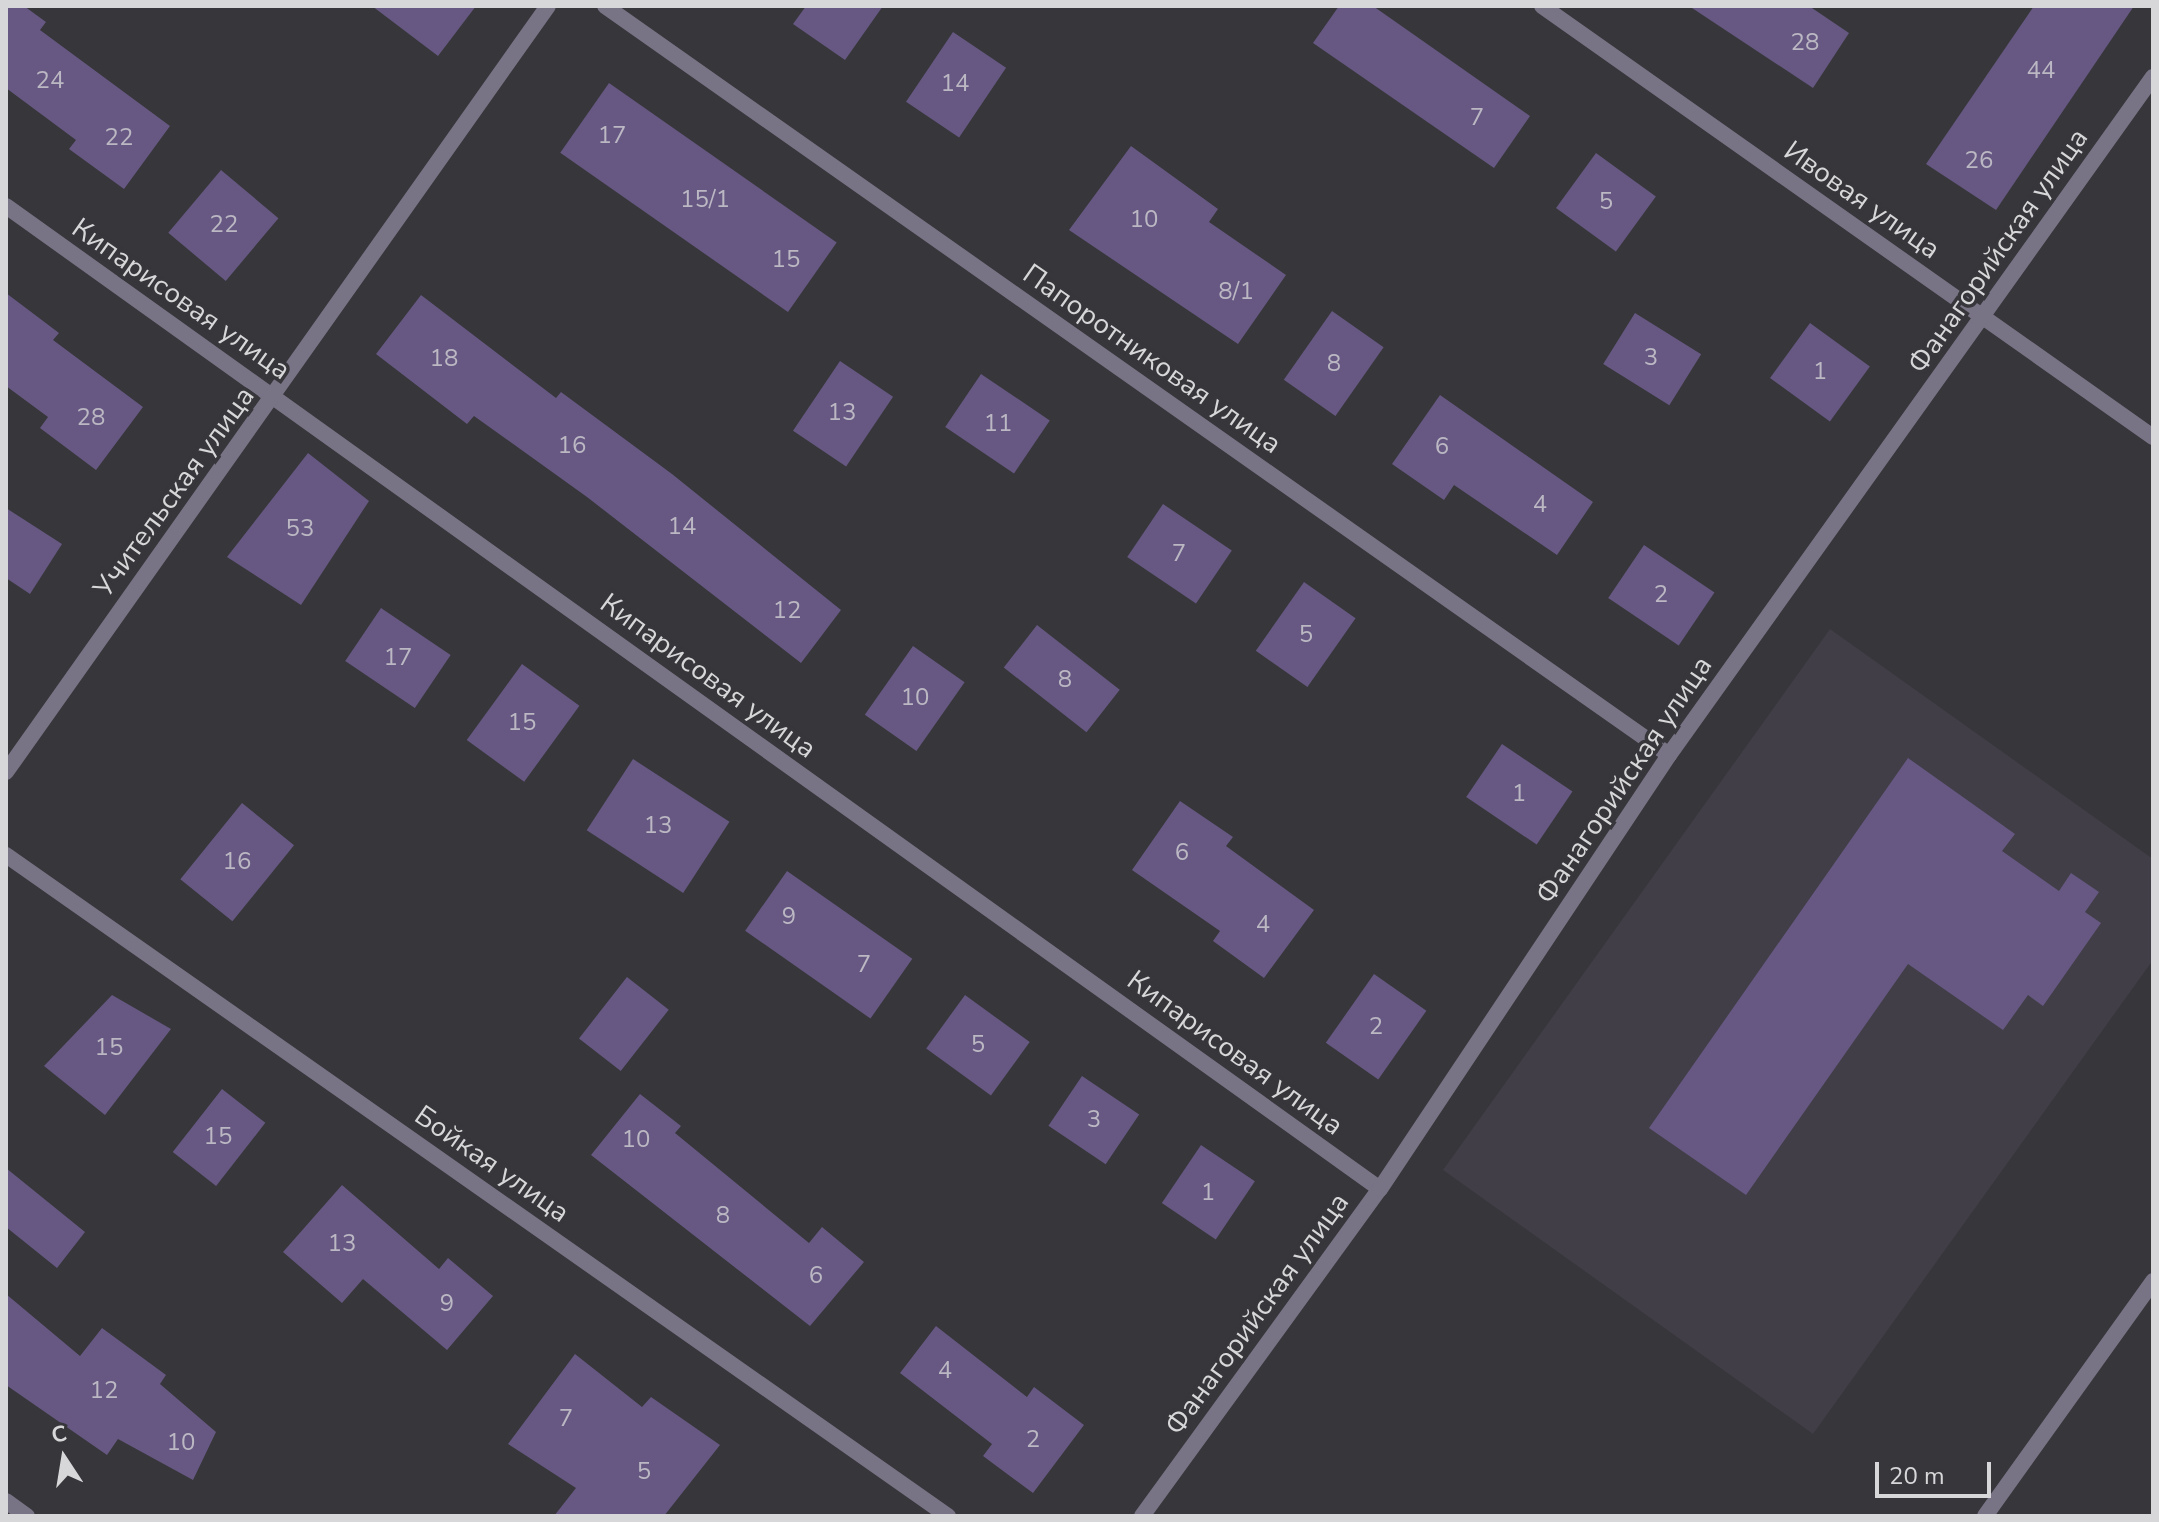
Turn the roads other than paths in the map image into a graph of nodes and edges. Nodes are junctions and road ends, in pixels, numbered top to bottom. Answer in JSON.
{"nodes":[{"id":1,"x":548,"y":6,"type":"edge"},
{"id":2,"x":605,"y":6,"type":"edge"},
{"id":3,"x":1542,"y":6,"type":"edge"},
{"id":4,"x":2153,"y":77,"type":"edge"},
{"id":5,"x":6,"y":206,"type":"edge"},
{"id":6,"x":1984,"y":318,"type":"junction"},
{"id":7,"x":274,"y":396,"type":"junction"},
{"id":8,"x":2153,"y":437,"type":"edge"},
{"id":9,"x":1669,"y":755,"type":"junction"},
{"id":10,"x":6,"y":772,"type":"edge"},
{"id":11,"x":6,"y":855,"type":"edge"},
{"id":12,"x":1380,"y":1189,"type":"junction"},
{"id":13,"x":2153,"y":1281,"type":"edge"},
{"id":14,"x":6,"y":1501,"type":"edge"},
{"id":15,"x":27,"y":1516,"type":"edge"},
{"id":16,"x":948,"y":1516,"type":"edge"},
{"id":17,"x":1142,"y":1516,"type":"edge"},
{"id":18,"x":1985,"y":1516,"type":"edge"}],
"edges":[{"from":1,"to":7,"type":"street","name":"Учительская улица"},
{"from":2,"to":9,"type":"street","name":"Папоротниковая улица"},
{"from":3,"to":6,"type":"street","name":"Ивовая улица"},
{"from":4,"to":6,"type":"street","name":"Фанагорийская улица"},
{"from":5,"to":7,"type":"street","name":"Кипарисовая улица"},
{"from":6,"to":8,"type":"street","name":"Ивовая улица"},
{"from":6,"to":9,"type":"street","name":"Фанагорийская улица"},
{"from":7,"to":10,"type":"street","name":"Учительская улица"},
{"from":7,"to":12,"type":"street","name":"Кипарисовая улица"},
{"from":9,"to":12,"type":"street","name":"Фанагорийская улица"},
{"from":11,"to":16,"type":"street","name":"Бойкая улица"},
{"from":12,"to":17,"type":"street","name":"Фанагорийская улица"},
{"from":13,"to":18,"type":"street"},
{"from":14,"to":15,"type":"street"}]}
